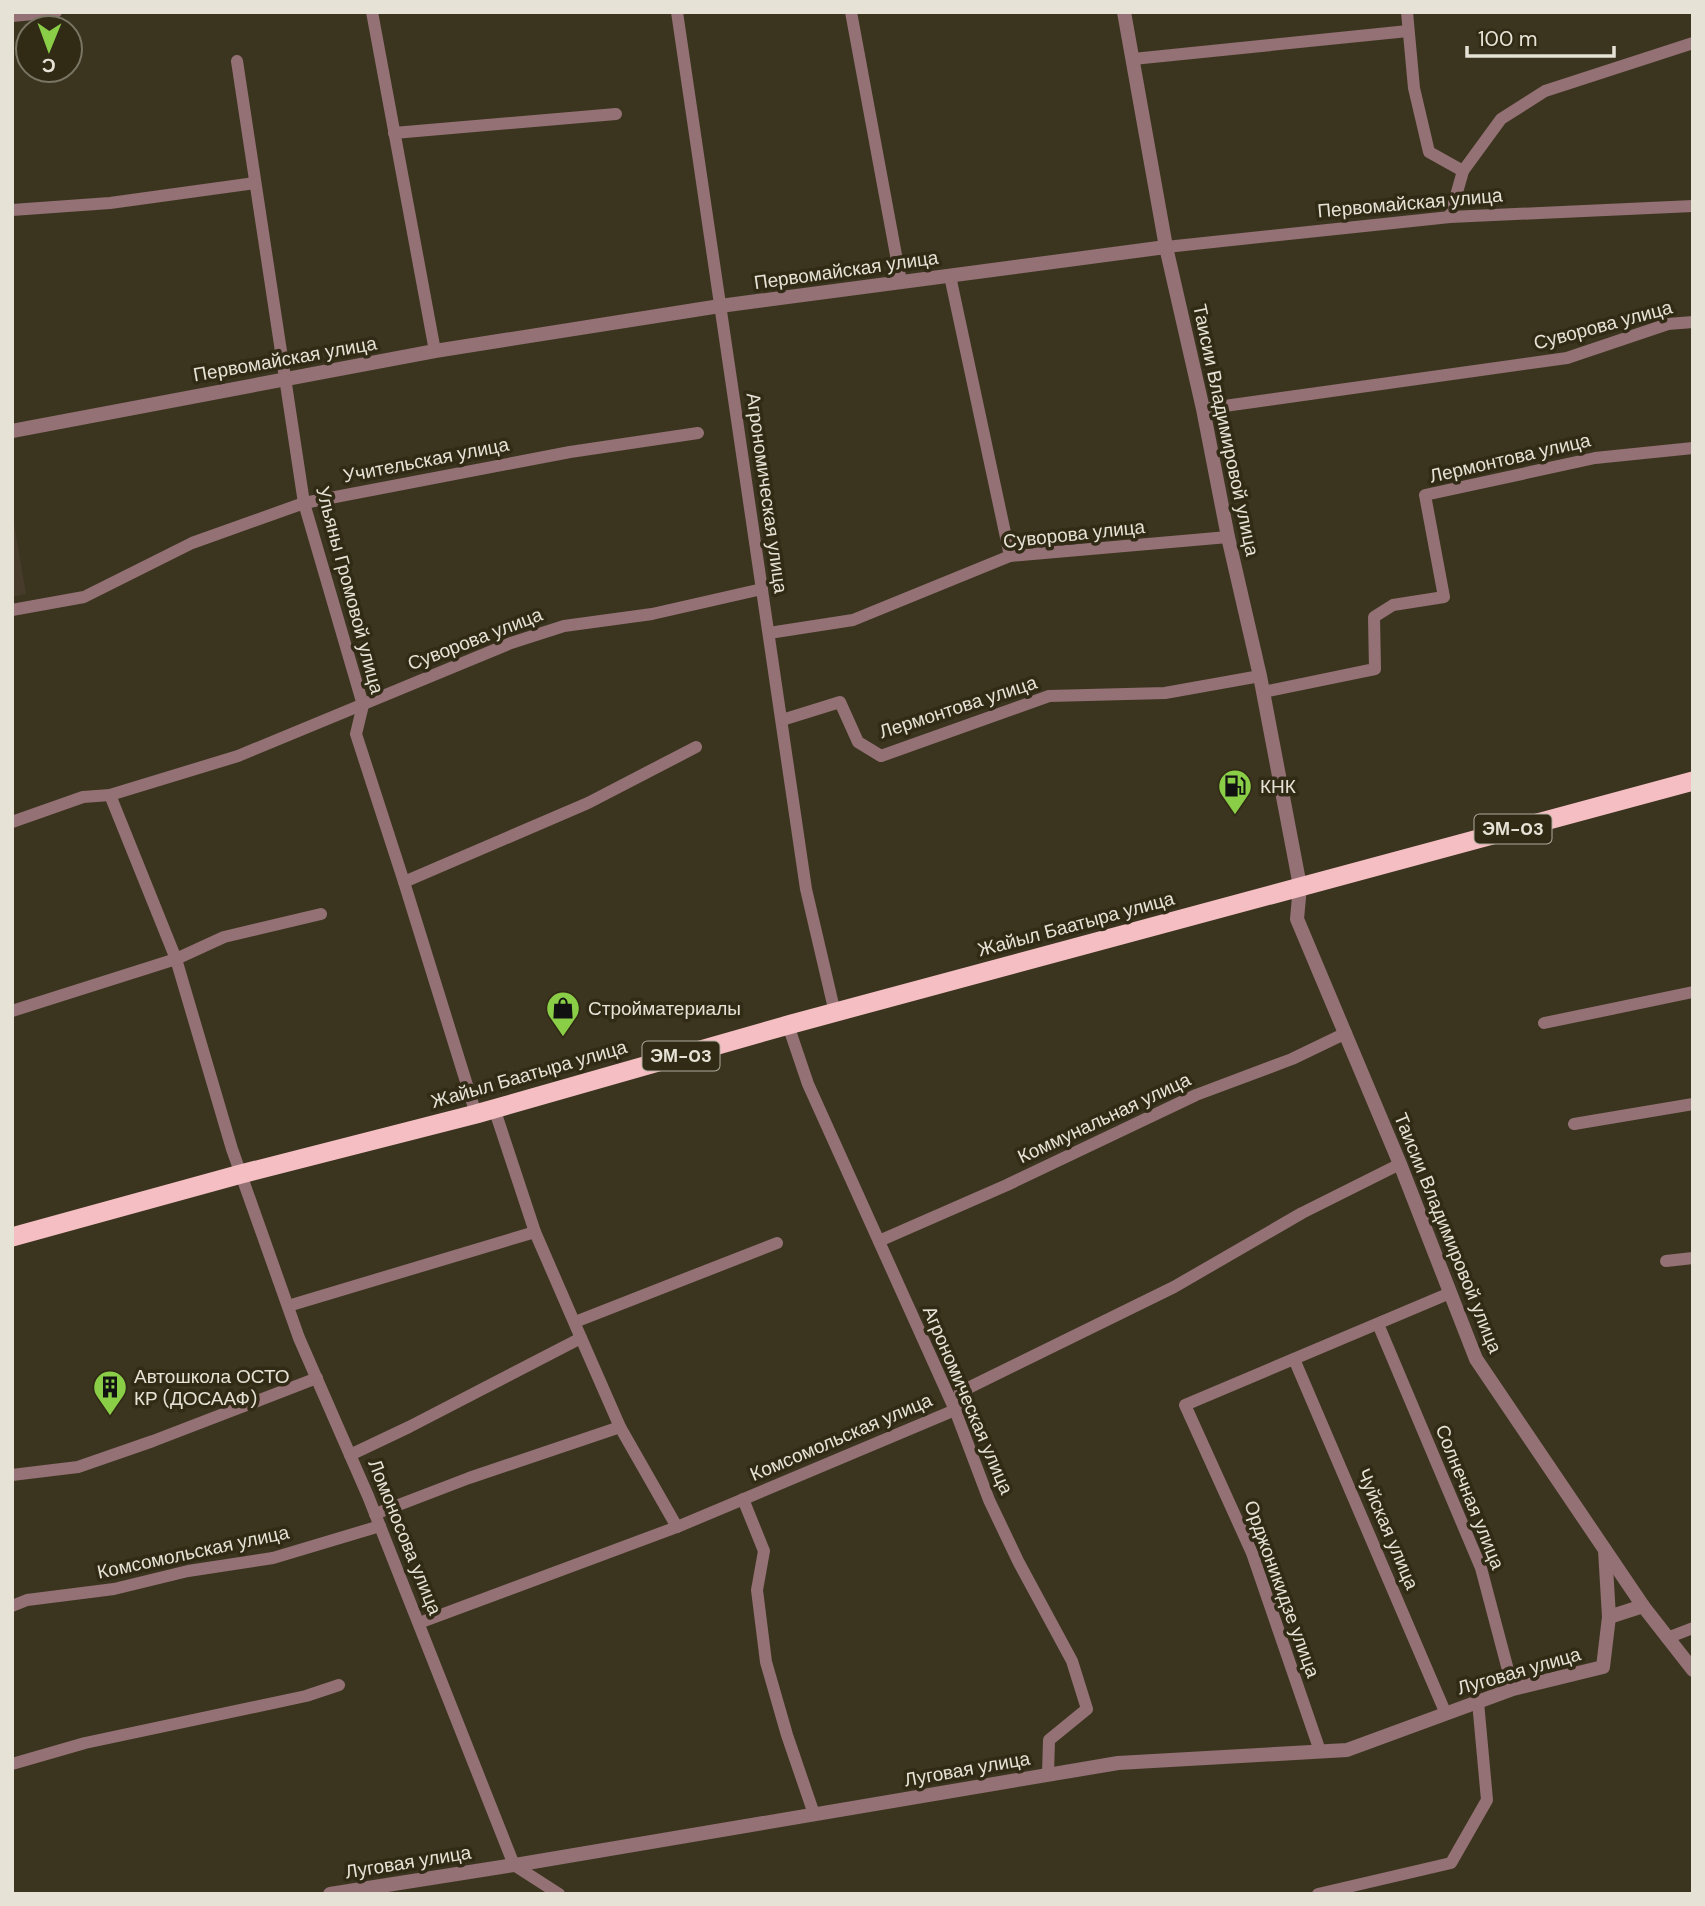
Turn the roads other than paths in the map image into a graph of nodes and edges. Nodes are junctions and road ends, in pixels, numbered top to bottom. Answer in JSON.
{"nodes":[{"id":1,"x":57,"y":12,"type":"edge"},
{"id":2,"x":372,"y":12,"type":"edge"},
{"id":3,"x":677,"y":12,"type":"edge"},
{"id":4,"x":851,"y":12,"type":"edge"},
{"id":5,"x":1124,"y":12,"type":"edge"},
{"id":6,"x":1407,"y":12,"type":"edge"},
{"id":7,"x":12,"y":16,"type":"edge"},
{"id":8,"x":1408,"y":31,"type":"junction"},
{"id":9,"x":1693,"y":43,"type":"edge"},
{"id":10,"x":1133,"y":59,"type":"junction"},
{"id":11,"x":237,"y":61,"type":"dead end"},
{"id":12,"x":616,"y":114,"type":"dead end"},
{"id":13,"x":394,"y":133,"type":"junction"},
{"id":14,"x":1463,"y":172,"type":"junction"},
{"id":15,"x":255,"y":183,"type":"junction"},
{"id":16,"x":1693,"y":206,"type":"edge"},
{"id":17,"x":12,"y":211,"type":"edge"},
{"id":18,"x":1450,"y":217,"type":"junction"},
{"id":19,"x":1166,"y":247,"type":"junction"},
{"id":20,"x":950,"y":276,"type":"junction"},
{"id":21,"x":901,"y":282,"type":"junction"},
{"id":22,"x":720,"y":306,"type":"junction"},
{"id":23,"x":1693,"y":323,"type":"edge"},
{"id":24,"x":435,"y":351,"type":"junction"},
{"id":25,"x":285,"y":379,"type":"junction"},
{"id":26,"x":1203,"y":409,"type":"junction"},
{"id":27,"x":12,"y":431,"type":"edge"},
{"id":28,"x":698,"y":433,"type":"dead end"},
{"id":29,"x":1693,"y":448,"type":"edge"},
{"id":30,"x":304,"y":503,"type":"junction"},
{"id":31,"x":1228,"y":537,"type":"junction"},
{"id":32,"x":1010,"y":556,"type":"junction"},
{"id":33,"x":762,"y":589,"type":"junction"},
{"id":34,"x":12,"y":610,"type":"edge"},
{"id":35,"x":768,"y":633,"type":"junction"},
{"id":36,"x":1260,"y":676,"type":"junction"},
{"id":37,"x":1263,"y":692,"type":"junction"},
{"id":38,"x":363,"y":705,"type":"junction"},
{"id":39,"x":782,"y":720,"type":"junction"},
{"id":40,"x":696,"y":747,"type":"dead end"},
{"id":41,"x":1693,"y":781,"type":"edge"},
{"id":42,"x":110,"y":795,"type":"junction"},
{"id":43,"x":12,"y":822,"type":"edge"},
{"id":44,"x":404,"y":882,"type":"junction"},
{"id":45,"x":1300,"y":886,"type":"junction"},
{"id":46,"x":320,"y":914,"type":"dead end"},
{"id":47,"x":176,"y":959,"type":"junction"},
{"id":48,"x":1693,"y":992,"type":"edge"},
{"id":49,"x":12,"y":1012,"type":"edge"},
{"id":50,"x":835,"y":1013,"type":"junction"},
{"id":51,"x":1544,"y":1023,"type":"dead end"},
{"id":52,"x":788,"y":1026,"type":"junction"},
{"id":53,"x":1346,"y":1033,"type":"junction"},
{"id":54,"x":1693,"y":1104,"type":"edge"},
{"id":55,"x":485,"y":1111,"type":"junction"},
{"id":56,"x":1573,"y":1124,"type":"dead end"},
{"id":57,"x":1400,"y":1164,"type":"junction"},
{"id":58,"x":241,"y":1174,"type":"junction"},
{"id":59,"x":535,"y":1232,"type":"junction"},
{"id":60,"x":12,"y":1237,"type":"edge"},
{"id":61,"x":879,"y":1241,"type":"junction"},
{"id":62,"x":777,"y":1243,"type":"dead end"},
{"id":63,"x":1693,"y":1258,"type":"edge"},
{"id":64,"x":1666,"y":1261,"type":"dead end"},
{"id":65,"x":1450,"y":1293,"type":"junction"},
{"id":66,"x":288,"y":1307,"type":"junction"},
{"id":67,"x":575,"y":1322,"type":"junction"},
{"id":68,"x":1378,"y":1324,"type":"junction"},
{"id":69,"x":581,"y":1338,"type":"junction"},
{"id":70,"x":1294,"y":1359,"type":"junction"},
{"id":71,"x":317,"y":1378,"type":"junction"},
{"id":72,"x":955,"y":1410,"type":"junction"},
{"id":73,"x":620,"y":1427,"type":"junction"},
{"id":74,"x":350,"y":1455,"type":"junction"},
{"id":75,"x":12,"y":1475,"type":"edge"},
{"id":76,"x":743,"y":1499,"type":"junction"},
{"id":77,"x":378,"y":1520,"type":"junction"},
{"id":78,"x":677,"y":1527,"type":"junction"},
{"id":79,"x":1605,"y":1549,"type":"junction"},
{"id":80,"x":12,"y":1606,"type":"edge"},
{"id":81,"x":1643,"y":1606,"type":"junction"},
{"id":82,"x":1609,"y":1617,"type":"junction"},
{"id":83,"x":419,"y":1623,"type":"junction"},
{"id":84,"x":1693,"y":1628,"type":"edge"},
{"id":85,"x":1667,"y":1638,"type":"junction"},
{"id":86,"x":1693,"y":1670,"type":"edge"},
{"id":87,"x":339,"y":1685,"type":"dead end"},
{"id":88,"x":1513,"y":1689,"type":"junction"},
{"id":89,"x":1478,"y":1702,"type":"junction"},
{"id":90,"x":1446,"y":1713,"type":"junction"},
{"id":91,"x":1320,"y":1751,"type":"junction"},
{"id":92,"x":12,"y":1764,"type":"edge"},
{"id":93,"x":1048,"y":1774,"type":"junction"},
{"id":94,"x":814,"y":1814,"type":"junction"},
{"id":95,"x":514,"y":1865,"type":"junction"},
{"id":96,"x":330,"y":1894,"type":"edge"},
{"id":97,"x":559,"y":1894,"type":"edge"},
{"id":98,"x":1318,"y":1894,"type":"edge"}],
"edges":[{"from":1,"to":7,"type":"street"},
{"from":2,"to":13,"type":"street"},
{"from":3,"to":22,"type":"street","name":"Агрономическая улица"},
{"from":4,"to":21,"type":"street"},
{"from":5,"to":10,"type":"street","name":"Таисии Владимировой улица"},
{"from":6,"to":8,"type":"street"},
{"from":8,"to":10,"type":"street"},
{"from":8,"to":14,"type":"street"},
{"from":9,"to":14,"type":"street"},
{"from":10,"to":19,"type":"street","name":"Таисии Владимировой улица"},
{"from":11,"to":15,"type":"street","name":"Ульяны Громовой улица"},
{"from":12,"to":13,"type":"street"},
{"from":13,"to":24,"type":"street"},
{"from":14,"to":18,"type":"street"},
{"from":15,"to":17,"type":"street"},
{"from":15,"to":25,"type":"street","name":"Ульяны Громовой улица"},
{"from":16,"to":18,"type":"street","name":"Первомайская улица"},
{"from":18,"to":19,"type":"street","name":"Первомайская улица"},
{"from":19,"to":20,"type":"street","name":"Первомайская улица"},
{"from":19,"to":26,"type":"street","name":"Таисии Владимировой улица"},
{"from":20,"to":21,"type":"street","name":"Первомайская улица"},
{"from":20,"to":32,"type":"street"},
{"from":21,"to":22,"type":"street","name":"Первомайская улица"},
{"from":22,"to":24,"type":"street","name":"Первомайская улица"},
{"from":22,"to":33,"type":"street","name":"Агрономическая улица"},
{"from":23,"to":26,"type":"street","name":"Суворова улица"},
{"from":24,"to":25,"type":"street","name":"Первомайская улица"},
{"from":25,"to":27,"type":"street","name":"Первомайская улица"},
{"from":25,"to":30,"type":"street","name":"Ульяны Громовой улица"},
{"from":26,"to":31,"type":"street","name":"Таисии Владимировой улица"},
{"from":28,"to":30,"type":"street","name":"Учительская улица"},
{"from":29,"to":37,"type":"street","name":"Лермонтова улица"},
{"from":30,"to":34,"type":"street","name":"Учительская улица"},
{"from":30,"to":38,"type":"street","name":"Ульяны Громовой улица"},
{"from":31,"to":32,"type":"street","name":"Суворова улица"},
{"from":31,"to":36,"type":"street","name":"Таисии Владимировой улица"},
{"from":32,"to":35,"type":"street","name":"Суворова улица"},
{"from":33,"to":35,"type":"street","name":"Агрономическая улица"},
{"from":33,"to":38,"type":"street","name":"Суворова улица"},
{"from":35,"to":39,"type":"street","name":"Агрономическая улица"},
{"from":36,"to":37,"type":"street","name":"Таисии Владимировой улица"},
{"from":36,"to":39,"type":"street","name":"Лермонтова улица"},
{"from":37,"to":45,"type":"street","name":"Таисии Владимировой улица"},
{"from":38,"to":42,"type":"street","name":"Суворова улица"},
{"from":38,"to":44,"type":"street","name":"Ульяны Громовой улица"},
{"from":39,"to":50,"type":"street","name":"Агрономическая улица"},
{"from":40,"to":44,"type":"street"},
{"from":41,"to":45,"type":"highway","number":"ЭМ-03"},
{"from":42,"to":43,"type":"street","name":"Суворова улица"},
{"from":42,"to":47,"type":"street","name":"Ломоносова улица"},
{"from":44,"to":55,"type":"street","name":"Ульяны Громовой улица"},
{"from":45,"to":50,"type":"highway","name":"Жайыл Баатыра улица","number":"ЭМ-03"},
{"from":45,"to":53,"type":"street","name":"Таисии Владимировой улица"},
{"from":46,"to":47,"type":"street"},
{"from":47,"to":49,"type":"street"},
{"from":47,"to":58,"type":"street","name":"Ломоносова улица"},
{"from":48,"to":51,"type":"street"},
{"from":50,"to":52,"type":"highway","name":"Жайыл Баатыра улица","number":"ЭМ-03"},
{"from":52,"to":55,"type":"highway","name":"Жайыл Баатыра улица","number":"ЭМ-03"},
{"from":52,"to":61,"type":"street","name":"Агрономическая улица"},
{"from":53,"to":57,"type":"street","name":"Таисии Владимировой улица"},
{"from":53,"to":61,"type":"street","name":"Коммунальная улица"},
{"from":54,"to":56,"type":"street"},
{"from":55,"to":58,"type":"highway","name":"Жайыл Баатыра улица","number":"ЭМ-03"},
{"from":55,"to":59,"type":"street","name":"Ульяны Громовой улица"},
{"from":57,"to":65,"type":"street","name":"Таисии Владимировой улица"},
{"from":57,"to":72,"type":"street","name":"Комсомольская улица"},
{"from":58,"to":60,"type":"highway","name":"Жайыл Баатыра улица","number":"ЭМ-03"},
{"from":58,"to":66,"type":"street","name":"Ломоносова улица"},
{"from":59,"to":66,"type":"street"},
{"from":59,"to":67,"type":"street","name":"Ульяны Громовой улица"},
{"from":61,"to":72,"type":"street","name":"Агрономическая улица"},
{"from":62,"to":67,"type":"street"},
{"from":63,"to":64,"type":"street"},
{"from":65,"to":68,"type":"street"},
{"from":65,"to":79,"type":"street","name":"Таисии Владимировой улица"},
{"from":66,"to":71,"type":"street","name":"Ломоносова улица"},
{"from":67,"to":69,"type":"street","name":"Ульяны Громовой улица"},
{"from":68,"to":70,"type":"street"},
{"from":68,"to":88,"type":"street","name":"Солнечная улица"},
{"from":69,"to":73,"type":"street","name":"Ульяны Громовой улица"},
{"from":69,"to":74,"type":"street"},
{"from":70,"to":90,"type":"street","name":"Чуйская улица"},
{"from":70,"to":91,"type":"street","name":"Орджоникидзе улица"},
{"from":71,"to":74,"type":"street","name":"Ломоносова улица"},
{"from":71,"to":75,"type":"street"},
{"from":72,"to":76,"type":"street","name":"Комсомольская улица"},
{"from":72,"to":93,"type":"street","name":"Агрономическая улица"},
{"from":73,"to":77,"type":"street","name":"Комсомольская улица"},
{"from":73,"to":78,"type":"street","name":"Ульяны Громовой улица"},
{"from":74,"to":77,"type":"street","name":"Ломоносова улица"},
{"from":76,"to":78,"type":"street","name":"Комсомольская улица"},
{"from":76,"to":94,"type":"street"},
{"from":77,"to":80,"type":"street","name":"Комсомольская улица"},
{"from":77,"to":83,"type":"street","name":"Ломоносова улица"},
{"from":78,"to":83,"type":"street","name":"Комсомольская улица"},
{"from":79,"to":81,"type":"street","name":"Таисии Владимировой улица"},
{"from":79,"to":82,"type":"street"},
{"from":81,"to":82,"type":"street"},
{"from":81,"to":85,"type":"street","name":"Таисии Владимировой улица"},
{"from":82,"to":88,"type":"street","name":"Луговая улица"},
{"from":83,"to":95,"type":"street","name":"Ломоносова улица"},
{"from":84,"to":85,"type":"street"},
{"from":85,"to":86,"type":"street","name":"Таисии Владимировой улица"},
{"from":87,"to":92,"type":"street"},
{"from":88,"to":89,"type":"street","name":"Луговая улица"},
{"from":89,"to":90,"type":"street","name":"Луговая улица"},
{"from":89,"to":98,"type":"street"},
{"from":90,"to":91,"type":"street","name":"Луговая улица"},
{"from":91,"to":93,"type":"street","name":"Луговая улица"},
{"from":93,"to":94,"type":"street","name":"Луговая улица"},
{"from":94,"to":95,"type":"street","name":"Луговая улица"},
{"from":95,"to":96,"type":"street","name":"Луговая улица"},
{"from":95,"to":97,"type":"street"}]}
